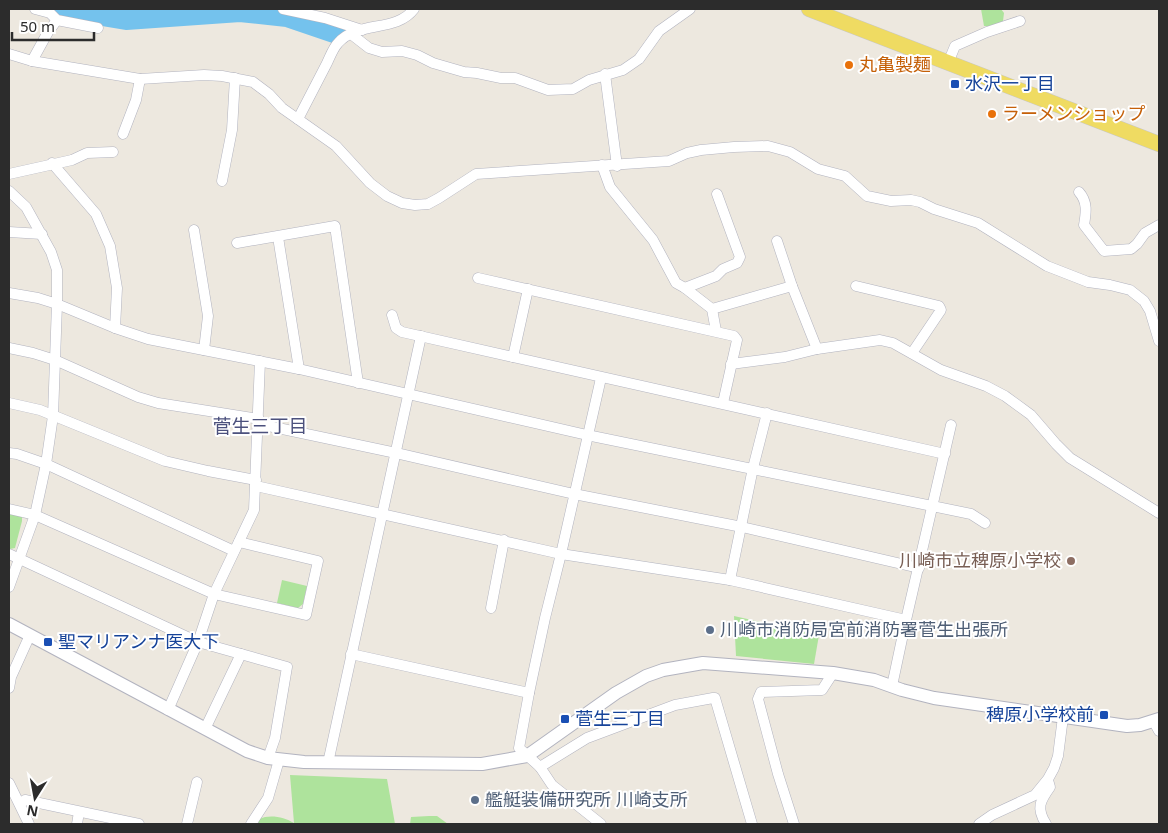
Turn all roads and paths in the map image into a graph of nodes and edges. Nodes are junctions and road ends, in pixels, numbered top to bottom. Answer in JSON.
{"nodes":[{"id":1,"x":35,"y":9,"type":"edge"},
{"id":2,"x":283,"y":9,"type":"edge"},
{"id":3,"x":414,"y":9,"type":"edge"},
{"id":4,"x":690,"y":9,"type":"edge"},
{"id":5,"x":810,"y":9,"type":"edge"},
{"id":6,"x":53,"y":13,"type":"edge"},
{"id":7,"x":1020,"y":21,"type":"dead end"},
{"id":8,"x":98,"y":28,"type":"dead end"},
{"id":9,"x":362,"y":30,"type":"junction"},
{"id":10,"x":351,"y":34,"type":"junction"},
{"id":11,"x":9,"y":54,"type":"edge"},
{"id":12,"x":32,"y":62,"type":"junction"},
{"id":13,"x":948,"y":63,"type":"junction"},
{"id":14,"x":605,"y":74,"type":"junction"},
{"id":15,"x":236,"y":78,"type":"junction"},
{"id":16,"x":140,"y":80,"type":"junction"},
{"id":17,"x":298,"y":119,"type":"junction"},
{"id":18,"x":123,"y":134,"type":"dead end"},
{"id":19,"x":1159,"y":144,"type":"edge"},
{"id":20,"x":113,"y":152,"type":"dead end"},
{"id":21,"x":52,"y":163,"type":"junction"},
{"id":22,"x":602,"y":165,"type":"junction"},
{"id":23,"x":617,"y":166,"type":"junction"},
{"id":24,"x":9,"y":174,"type":"edge"},
{"id":25,"x":222,"y":181,"type":"dead end"},
{"id":26,"x":9,"y":191,"type":"edge"},
{"id":27,"x":1079,"y":192,"type":"dead end"},
{"id":28,"x":717,"y":194,"type":"dead end"},
{"id":29,"x":1159,"y":225,"type":"edge"},
{"id":30,"x":194,"y":230,"type":"dead end"},
{"id":31,"x":9,"y":232,"type":"edge"},
{"id":32,"x":42,"y":234,"type":"junction"},
{"id":33,"x":278,"y":237,"type":"junction"},
{"id":34,"x":777,"y":241,"type":"dead end"},
{"id":35,"x":237,"y":244,"type":"dead end"},
{"id":36,"x":478,"y":278,"type":"dead end"},
{"id":37,"x":792,"y":286,"type":"junction"},
{"id":38,"x":856,"y":286,"type":"dead end"},
{"id":39,"x":685,"y":288,"type":"junction"},
{"id":40,"x":528,"y":289,"type":"junction"},
{"id":41,"x":9,"y":293,"type":"edge"},
{"id":42,"x":57,"y":304,"type":"junction"},
{"id":43,"x":712,"y":309,"type":"junction"},
{"id":44,"x":392,"y":315,"type":"dead end"},
{"id":45,"x":115,"y":328,"type":"junction"},
{"id":46,"x":716,"y":331,"type":"junction"},
{"id":47,"x":421,"y":336,"type":"junction"},
{"id":48,"x":1159,"y":341,"type":"edge"},
{"id":49,"x":9,"y":348,"type":"edge"},
{"id":50,"x":817,"y":349,"type":"junction"},
{"id":51,"x":204,"y":350,"type":"junction"},
{"id":52,"x":912,"y":353,"type":"junction"},
{"id":53,"x":513,"y":357,"type":"junction"},
{"id":54,"x":54,"y":360,"type":"junction"},
{"id":55,"x":260,"y":361,"type":"junction"},
{"id":56,"x":731,"y":364,"type":"junction"},
{"id":57,"x":300,"y":369,"type":"junction"},
{"id":58,"x":601,"y":378,"type":"junction"},
{"id":59,"x":358,"y":383,"type":"junction"},
{"id":60,"x":409,"y":394,"type":"junction"},
{"id":61,"x":9,"y":403,"type":"edge"},
{"id":62,"x":723,"y":403,"type":"junction"},
{"id":63,"x":767,"y":413,"type":"junction"},
{"id":64,"x":53,"y":416,"type":"junction"},
{"id":65,"x":259,"y":421,"type":"junction"},
{"id":66,"x":952,"y":425,"type":"dead end"},
{"id":67,"x":588,"y":435,"type":"junction"},
{"id":68,"x":9,"y":453,"type":"edge"},
{"id":69,"x":396,"y":453,"type":"junction"},
{"id":70,"x":945,"y":454,"type":"junction"},
{"id":71,"x":46,"y":464,"type":"junction"},
{"id":72,"x":753,"y":468,"type":"junction"},
{"id":73,"x":256,"y":483,"type":"junction"},
{"id":74,"x":574,"y":494,"type":"junction"},
{"id":75,"x":932,"y":507,"type":"junction"},
{"id":76,"x":9,"y":509,"type":"edge"},
{"id":77,"x":1159,"y":513,"type":"edge"},
{"id":78,"x":35,"y":515,"type":"junction"},
{"id":79,"x":382,"y":515,"type":"junction"},
{"id":80,"x":985,"y":523,"type":"dead end"},
{"id":81,"x":742,"y":527,"type":"junction"},
{"id":82,"x":504,"y":540,"type":"junction"},
{"id":83,"x":236,"y":547,"type":"junction"},
{"id":84,"x":9,"y":554,"type":"edge"},
{"id":85,"x":561,"y":554,"type":"junction"},
{"id":86,"x":20,"y":559,"type":"junction"},
{"id":87,"x":919,"y":568,"type":"junction"},
{"id":88,"x":730,"y":580,"type":"junction"},
{"id":89,"x":9,"y":587,"type":"edge"},
{"id":90,"x":214,"y":594,"type":"junction"},
{"id":91,"x":491,"y":608,"type":"dead end"},
{"id":92,"x":906,"y":620,"type":"junction"},
{"id":93,"x":9,"y":624,"type":"edge"},
{"id":94,"x":30,"y":635,"type":"junction"},
{"id":95,"x":198,"y":642,"type":"junction"},
{"id":96,"x":241,"y":654,"type":"junction"},
{"id":97,"x":351,"y":654,"type":"junction"},
{"id":98,"x":833,"y":673,"type":"junction"},
{"id":99,"x":10,"y":677,"type":"edge"},
{"id":100,"x":892,"y":686,"type":"junction"},
{"id":101,"x":9,"y":688,"type":"edge"},
{"id":102,"x":528,"y":693,"type":"junction"},
{"id":103,"x":168,"y":710,"type":"junction"},
{"id":104,"x":1063,"y":717,"type":"junction"},
{"id":105,"x":1158,"y":724,"type":"edge"},
{"id":106,"x":205,"y":730,"type":"junction"},
{"id":107,"x":527,"y":756,"type":"junction"},
{"id":108,"x":273,"y":759,"type":"junction"},
{"id":109,"x":328,"y":763,"type":"junction"},
{"id":110,"x":540,"y":767,"type":"junction"},
{"id":111,"x":1048,"y":779,"type":"junction"},
{"id":112,"x":197,"y":782,"type":"dead end"},
{"id":113,"x":9,"y":783,"type":"edge"},
{"id":114,"x":20,"y":804,"type":"junction"},
{"id":115,"x":79,"y":812,"type":"junction"},
{"id":116,"x":29,"y":824,"type":"edge"},
{"id":117,"x":76,"y":824,"type":"edge"},
{"id":118,"x":135,"y":824,"type":"edge"},
{"id":119,"x":187,"y":824,"type":"edge"},
{"id":120,"x":251,"y":824,"type":"edge"},
{"id":121,"x":601,"y":824,"type":"edge"},
{"id":122,"x":752,"y":824,"type":"edge"},
{"id":123,"x":794,"y":824,"type":"edge"},
{"id":124,"x":979,"y":824,"type":"edge"},
{"id":125,"x":1046,"y":824,"type":"edge"}],
"edges":[{"from":1,"to":6,"type":"street"},
{"from":2,"to":9,"type":"street"},
{"from":3,"to":9,"type":"street"},
{"from":4,"to":14,"type":"street"},
{"from":5,"to":13,"type":"main road"},
{"from":6,"to":8,"type":"street"},
{"from":6,"to":12,"type":"street"},
{"from":7,"to":13,"type":"street"},
{"from":9,"to":10,"type":"street"},
{"from":10,"to":14,"type":"street"},
{"from":10,"to":17,"type":"street"},
{"from":11,"to":12,"type":"street"},
{"from":12,"to":16,"type":"street"},
{"from":13,"to":19,"type":"main road"},
{"from":14,"to":23,"type":"street"},
{"from":15,"to":16,"type":"street"},
{"from":15,"to":17,"type":"street"},
{"from":15,"to":25,"type":"street"},
{"from":16,"to":18,"type":"street"},
{"from":17,"to":22,"type":"street"},
{"from":20,"to":21,"type":"street"},
{"from":21,"to":24,"type":"street"},
{"from":21,"to":45,"type":"street"},
{"from":22,"to":23,"type":"street"},
{"from":22,"to":39,"type":"street"},
{"from":23,"to":48,"type":"street"},
{"from":26,"to":32,"type":"street"},
{"from":27,"to":29,"type":"street"},
{"from":28,"to":39,"type":"street"},
{"from":30,"to":51,"type":"street"},
{"from":31,"to":32,"type":"street"},
{"from":32,"to":42,"type":"street"},
{"from":33,"to":35,"type":"street"},
{"from":33,"to":57,"type":"street"},
{"from":33,"to":59,"type":"street"},
{"from":34,"to":37,"type":"street"},
{"from":36,"to":40,"type":"street"},
{"from":37,"to":43,"type":"street"},
{"from":37,"to":50,"type":"street"},
{"from":38,"to":52,"type":"street"},
{"from":39,"to":43,"type":"street"},
{"from":40,"to":46,"type":"street"},
{"from":40,"to":53,"type":"street"},
{"from":41,"to":42,"type":"street"},
{"from":42,"to":45,"type":"street"},
{"from":42,"to":54,"type":"street"},
{"from":43,"to":46,"type":"street"},
{"from":44,"to":47,"type":"street"},
{"from":45,"to":51,"type":"street"},
{"from":46,"to":56,"type":"street"},
{"from":47,"to":53,"type":"street"},
{"from":47,"to":60,"type":"street"},
{"from":49,"to":54,"type":"street"},
{"from":50,"to":52,"type":"street"},
{"from":50,"to":56,"type":"street"},
{"from":51,"to":55,"type":"street"},
{"from":52,"to":77,"type":"street"},
{"from":53,"to":58,"type":"street"},
{"from":54,"to":64,"type":"street"},
{"from":54,"to":65,"type":"street"},
{"from":55,"to":57,"type":"street"},
{"from":55,"to":65,"type":"street"},
{"from":56,"to":62,"type":"street"},
{"from":57,"to":59,"type":"street"},
{"from":58,"to":62,"type":"street"},
{"from":58,"to":67,"type":"street"},
{"from":59,"to":60,"type":"street"},
{"from":60,"to":67,"type":"street"},
{"from":60,"to":69,"type":"street"},
{"from":61,"to":64,"type":"street"},
{"from":62,"to":63,"type":"street"},
{"from":63,"to":70,"type":"street"},
{"from":63,"to":72,"type":"street"},
{"from":64,"to":71,"type":"street"},
{"from":64,"to":73,"type":"street"},
{"from":65,"to":69,"type":"street"},
{"from":65,"to":73,"type":"street"},
{"from":66,"to":70,"type":"street"},
{"from":67,"to":72,"type":"street"},
{"from":67,"to":74,"type":"street"},
{"from":68,"to":71,"type":"street"},
{"from":69,"to":74,"type":"street"},
{"from":69,"to":79,"type":"street"},
{"from":70,"to":75,"type":"street"},
{"from":71,"to":78,"type":"street"},
{"from":71,"to":83,"type":"street"},
{"from":72,"to":75,"type":"street"},
{"from":72,"to":81,"type":"street"},
{"from":73,"to":79,"type":"street"},
{"from":73,"to":83,"type":"street"},
{"from":74,"to":81,"type":"street"},
{"from":74,"to":85,"type":"street"},
{"from":75,"to":80,"type":"street"},
{"from":75,"to":87,"type":"street"},
{"from":76,"to":78,"type":"street"},
{"from":78,"to":86,"type":"street"},
{"from":78,"to":90,"type":"street"},
{"from":79,"to":82,"type":"street"},
{"from":79,"to":97,"type":"street"},
{"from":81,"to":87,"type":"street"},
{"from":81,"to":88,"type":"street"},
{"from":82,"to":85,"type":"street"},
{"from":82,"to":91,"type":"street"},
{"from":83,"to":90,"type":"street"},
{"from":83,"to":90,"type":"street"},
{"from":84,"to":86,"type":"street"},
{"from":85,"to":88,"type":"street"},
{"from":85,"to":102,"type":"street"},
{"from":86,"to":89,"type":"street"},
{"from":86,"to":95,"type":"street"},
{"from":87,"to":92,"type":"street"},
{"from":88,"to":92,"type":"street"},
{"from":90,"to":95,"type":"street"},
{"from":92,"to":100,"type":"street"},
{"from":93,"to":94,"type":"street"},
{"from":94,"to":99,"type":"street"},
{"from":94,"to":103,"type":"street"},
{"from":95,"to":96,"type":"street"},
{"from":95,"to":103,"type":"street"},
{"from":96,"to":106,"type":"street"},
{"from":96,"to":108,"type":"street"},
{"from":97,"to":102,"type":"street"},
{"from":97,"to":109,"type":"street"},
{"from":98,"to":100,"type":"street"},
{"from":98,"to":107,"type":"street"},
{"from":98,"to":123,"type":"street"},
{"from":99,"to":101,"type":"street"},
{"from":100,"to":104,"type":"street"},
{"from":102,"to":107,"type":"street"},
{"from":103,"to":106,"type":"street"},
{"from":104,"to":105,"type":"street"},
{"from":104,"to":111,"type":"street"},
{"from":106,"to":108,"type":"street"},
{"from":107,"to":109,"type":"street"},
{"from":107,"to":110,"type":"street"},
{"from":108,"to":109,"type":"street"},
{"from":108,"to":120,"type":"street"},
{"from":110,"to":121,"type":"street"},
{"from":110,"to":122,"type":"street"},
{"from":111,"to":124,"type":"street"},
{"from":111,"to":125,"type":"street"},
{"from":112,"to":119,"type":"street"},
{"from":113,"to":114,"type":"street"},
{"from":114,"to":115,"type":"street"},
{"from":114,"to":116,"type":"street"},
{"from":115,"to":117,"type":"street"},
{"from":115,"to":118,"type":"street"}]}
